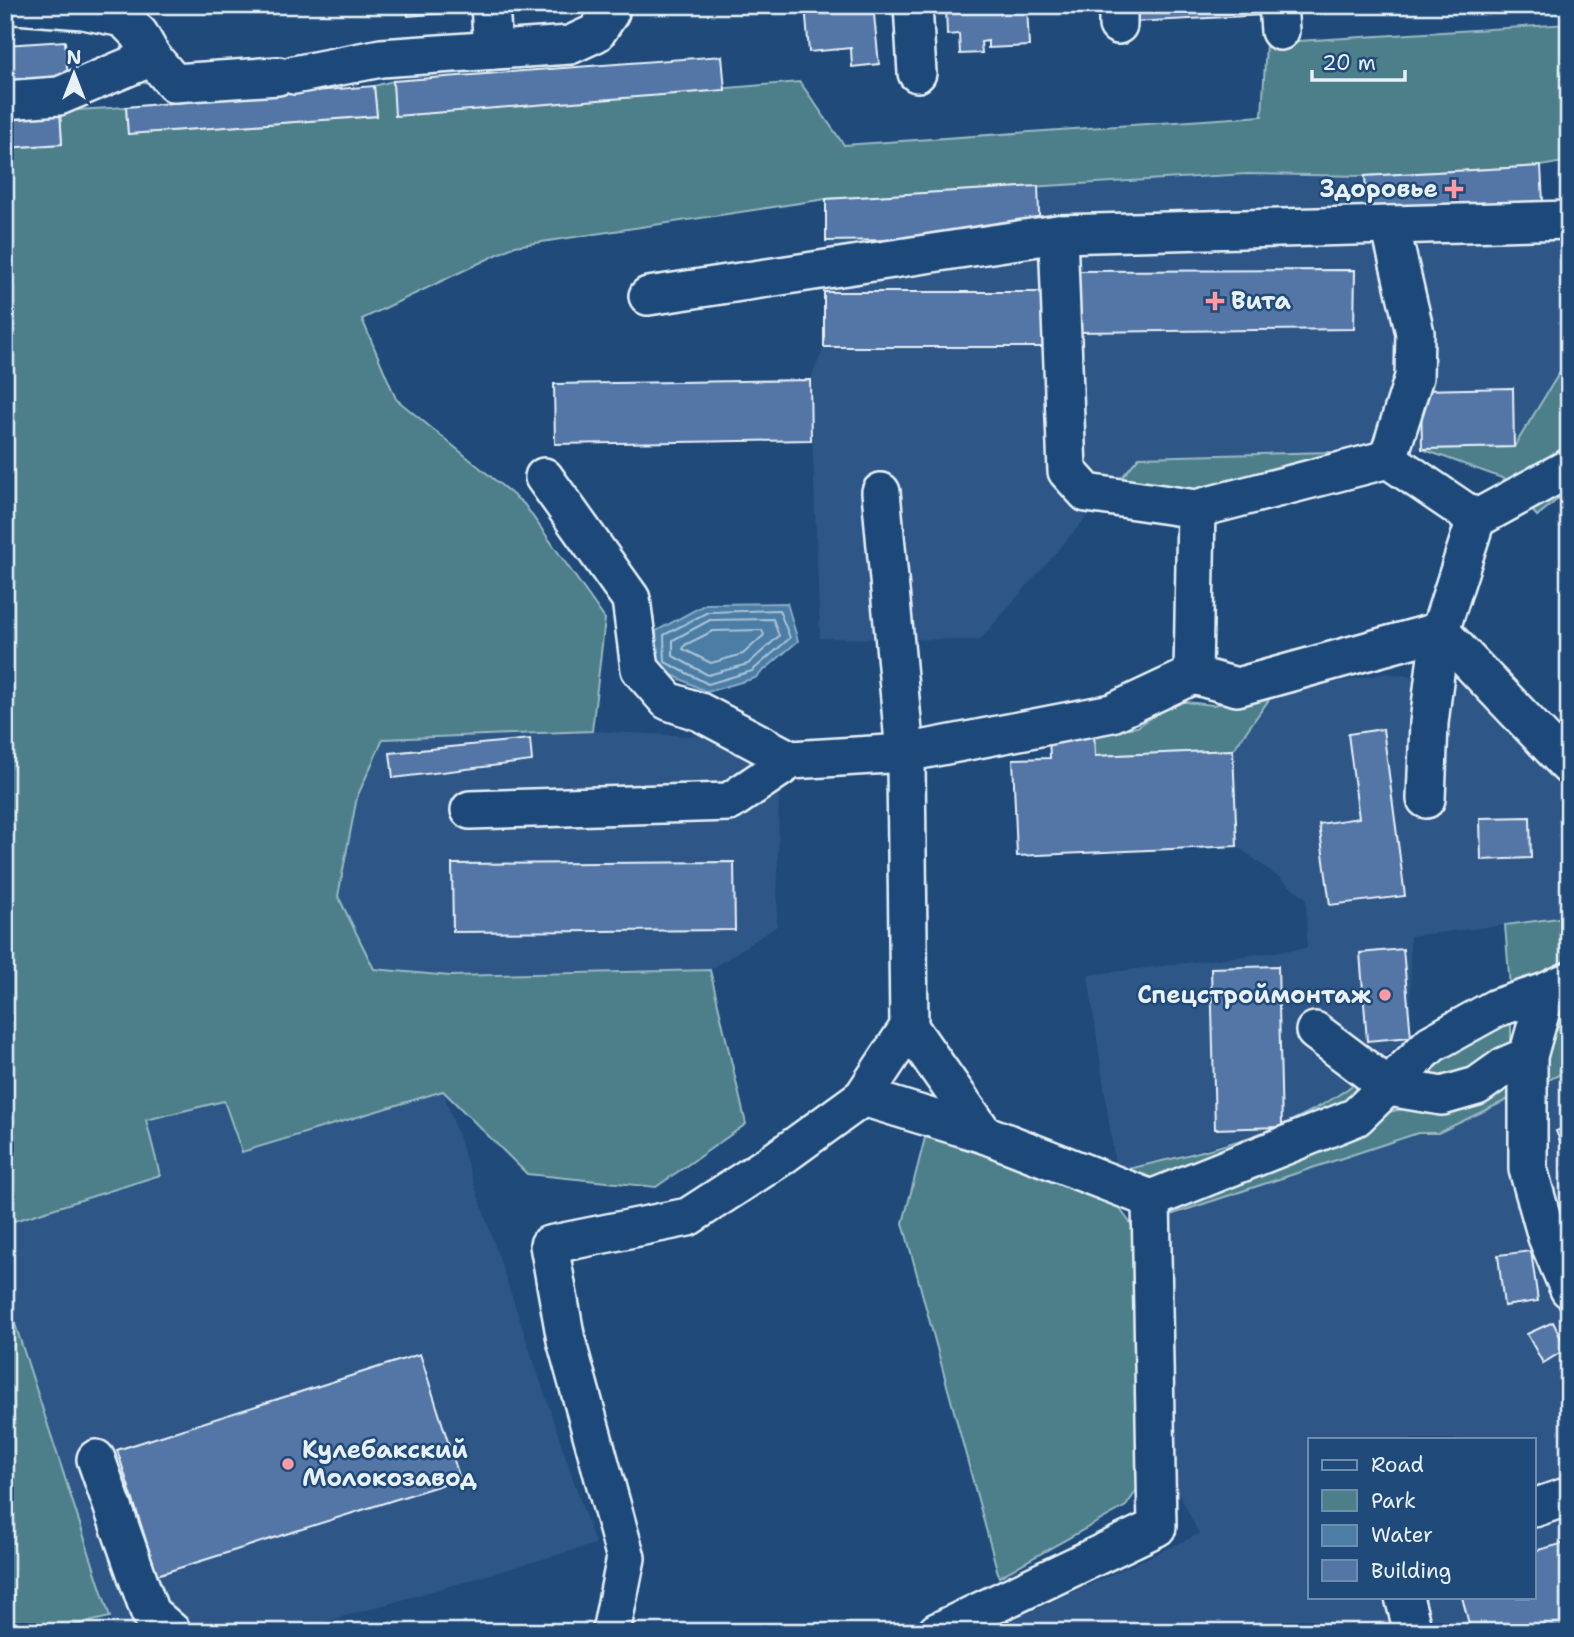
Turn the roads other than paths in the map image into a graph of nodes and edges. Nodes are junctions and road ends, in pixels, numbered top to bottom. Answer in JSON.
{"nodes":[{"id":1,"x":15,"y":5,"type":"edge"},
{"id":2,"x":490,"y":5,"type":"edge"},
{"id":3,"x":609,"y":5,"type":"edge"},
{"id":4,"x":913,"y":5,"type":"edge"},
{"id":5,"x":493,"y":50,"type":"junction"},
{"id":6,"x":152,"y":57,"type":"junction"},
{"id":7,"x":917,"y":73,"type":"dead end"},
{"id":8,"x":5,"y":100,"type":"edge"},
{"id":9,"x":1569,"y":220,"type":"edge"},
{"id":10,"x":1390,"y":225,"type":"junction"},
{"id":11,"x":1058,"y":234,"type":"junction"},
{"id":12,"x":648,"y":296,"type":"dead end"},
{"id":13,"x":1388,"y":459,"type":"junction"},
{"id":14,"x":1569,"y":468,"type":"edge"},
{"id":15,"x":544,"y":477,"type":"dead end"},
{"id":16,"x":881,"y":492,"type":"dead end"},
{"id":17,"x":1196,"y":509,"type":"junction"},
{"id":18,"x":1476,"y":519,"type":"junction"},
{"id":19,"x":1440,"y":631,"type":"junction"},
{"id":20,"x":1193,"y":675,"type":"junction"},
{"id":21,"x":905,"y":753,"type":"junction"},
{"id":22,"x":791,"y":760,"type":"junction"},
{"id":23,"x":1569,"y":766,"type":"edge"},
{"id":24,"x":1426,"y":799,"type":"dead end"},
{"id":25,"x":470,"y":810,"type":"dead end"},
{"id":26,"x":1557,"y":987,"type":"edge"},
{"id":27,"x":909,"y":1027,"type":"junction"},
{"id":28,"x":1315,"y":1031,"type":"dead end"},
{"id":29,"x":1528,"y":1056,"type":"junction"},
{"id":30,"x":1390,"y":1087,"type":"junction"},
{"id":31,"x":863,"y":1097,"type":"junction"},
{"id":32,"x":984,"y":1134,"type":"junction"},
{"id":33,"x":1151,"y":1199,"type":"junction"},
{"id":34,"x":1567,"y":1279,"type":"edge"},
{"id":35,"x":96,"y":1460,"type":"dead end"},
{"id":36,"x":1569,"y":1496,"type":"edge"},
{"id":37,"x":1536,"y":1507,"type":"edge"},
{"id":38,"x":1404,"y":1598,"type":"edge"},
{"id":39,"x":172,"y":1632,"type":"edge"},
{"id":40,"x":611,"y":1632,"type":"edge"},
{"id":41,"x":937,"y":1632,"type":"edge"},
{"id":42,"x":1413,"y":1632,"type":"edge"}],
"edges":[{"from":1,"to":6,"type":"lane"},
{"from":2,"to":5,"type":"lane"},
{"from":3,"to":5,"type":"lane"},
{"from":4,"to":7,"type":"lane"},
{"from":5,"to":6,"type":"lane"},
{"from":6,"to":8,"type":"lane"},
{"from":9,"to":10,"type":"lane"},
{"from":10,"to":11,"type":"lane"},
{"from":10,"to":13,"type":"lane"},
{"from":11,"to":12,"type":"lane"},
{"from":11,"to":17,"type":"lane"},
{"from":13,"to":17,"type":"lane"},
{"from":13,"to":18,"type":"lane"},
{"from":14,"to":18,"type":"lane"},
{"from":15,"to":22,"type":"lane"},
{"from":16,"to":21,"type":"lane"},
{"from":17,"to":20,"type":"lane"},
{"from":18,"to":19,"type":"lane"},
{"from":19,"to":20,"type":"lane"},
{"from":19,"to":23,"type":"lane"},
{"from":19,"to":24,"type":"lane"},
{"from":20,"to":21,"type":"lane"},
{"from":21,"to":22,"type":"lane"},
{"from":21,"to":27,"type":"lane"},
{"from":22,"to":25,"type":"lane"},
{"from":26,"to":29,"type":"lane"},
{"from":26,"to":30,"type":"lane"},
{"from":27,"to":31,"type":"lane"},
{"from":27,"to":32,"type":"lane"},
{"from":28,"to":30,"type":"lane"},
{"from":29,"to":30,"type":"lane"},
{"from":29,"to":34,"type":"lane"},
{"from":30,"to":33,"type":"lane"},
{"from":31,"to":32,"type":"lane"},
{"from":31,"to":40,"type":"lane"},
{"from":32,"to":33,"type":"lane"},
{"from":33,"to":41,"type":"lane"},
{"from":35,"to":39,"type":"lane"},
{"from":36,"to":37,"type":"lane"},
{"from":38,"to":42,"type":"lane"}]}
